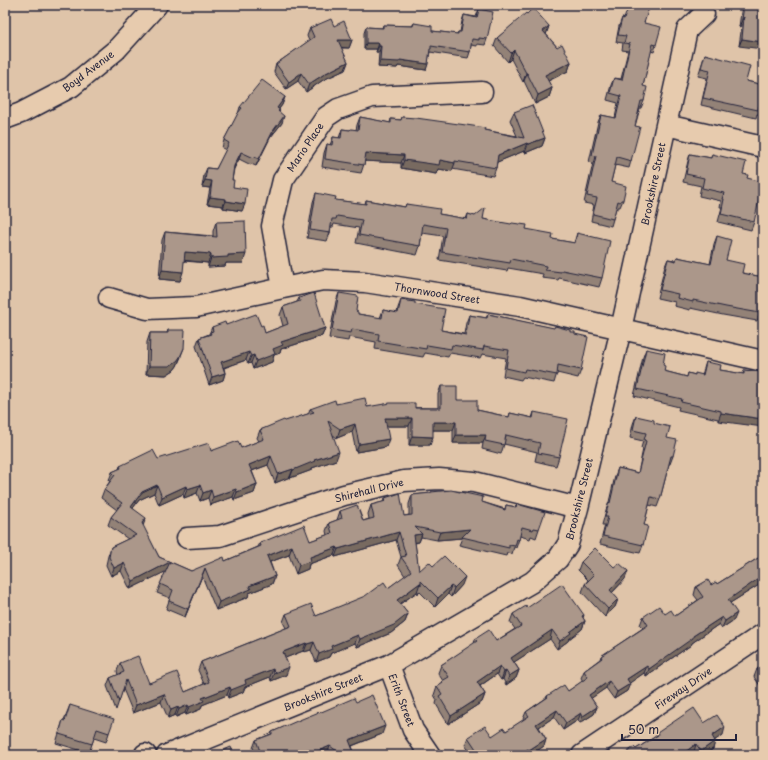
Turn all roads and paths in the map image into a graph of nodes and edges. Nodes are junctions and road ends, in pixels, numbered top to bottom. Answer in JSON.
{"nodes":[{"id":1,"x":157,"y":5,"type":"edge"},
{"id":2,"x":704,"y":14,"type":"dead end"},
{"id":3,"x":482,"y":92,"type":"dead end"},
{"id":4,"x":5,"y":119,"type":"edge"},
{"id":5,"x":666,"y":125,"type":"junction"},
{"id":6,"x":763,"y":148,"type":"edge"},
{"id":7,"x":283,"y":288,"type":"junction"},
{"id":8,"x":109,"y":298,"type":"dead end"},
{"id":9,"x":621,"y":329,"type":"junction"},
{"id":10,"x":763,"y":361,"type":"edge"},
{"id":11,"x":578,"y":508,"type":"junction"},
{"id":12,"x":187,"y":538,"type":"dead end"},
{"id":13,"x":763,"y":634,"type":"edge"},
{"id":14,"x":389,"y":665,"type":"junction"},
{"id":15,"x":166,"y":755,"type":"edge"},
{"id":16,"x":430,"y":755,"type":"edge"},
{"id":17,"x":582,"y":755,"type":"edge"}],
"edges":[{"from":1,"to":4,"type":"street","name":"Boyd Avenue"},
{"from":2,"to":5,"type":"street","name":"Brookshire Street"},
{"from":3,"to":7,"type":"street","name":"Mario Place"},
{"from":5,"to":6,"type":"street"},
{"from":5,"to":9,"type":"street","name":"Brookshire Street"},
{"from":7,"to":8,"type":"street","name":"Thornwood Street"},
{"from":7,"to":9,"type":"street","name":"Thornwood Street"},
{"from":9,"to":10,"type":"street","name":"Thornwood Street"},
{"from":9,"to":11,"type":"street","name":"Brookshire Street"},
{"from":11,"to":12,"type":"street","name":"Shirehall Drive"},
{"from":11,"to":14,"type":"street","name":"Brookshire Street"},
{"from":13,"to":17,"type":"street","name":"Fireway Drive"},
{"from":14,"to":15,"type":"street","name":"Brookshire Street"},
{"from":14,"to":16,"type":"street","name":"Erith Street"}]}
